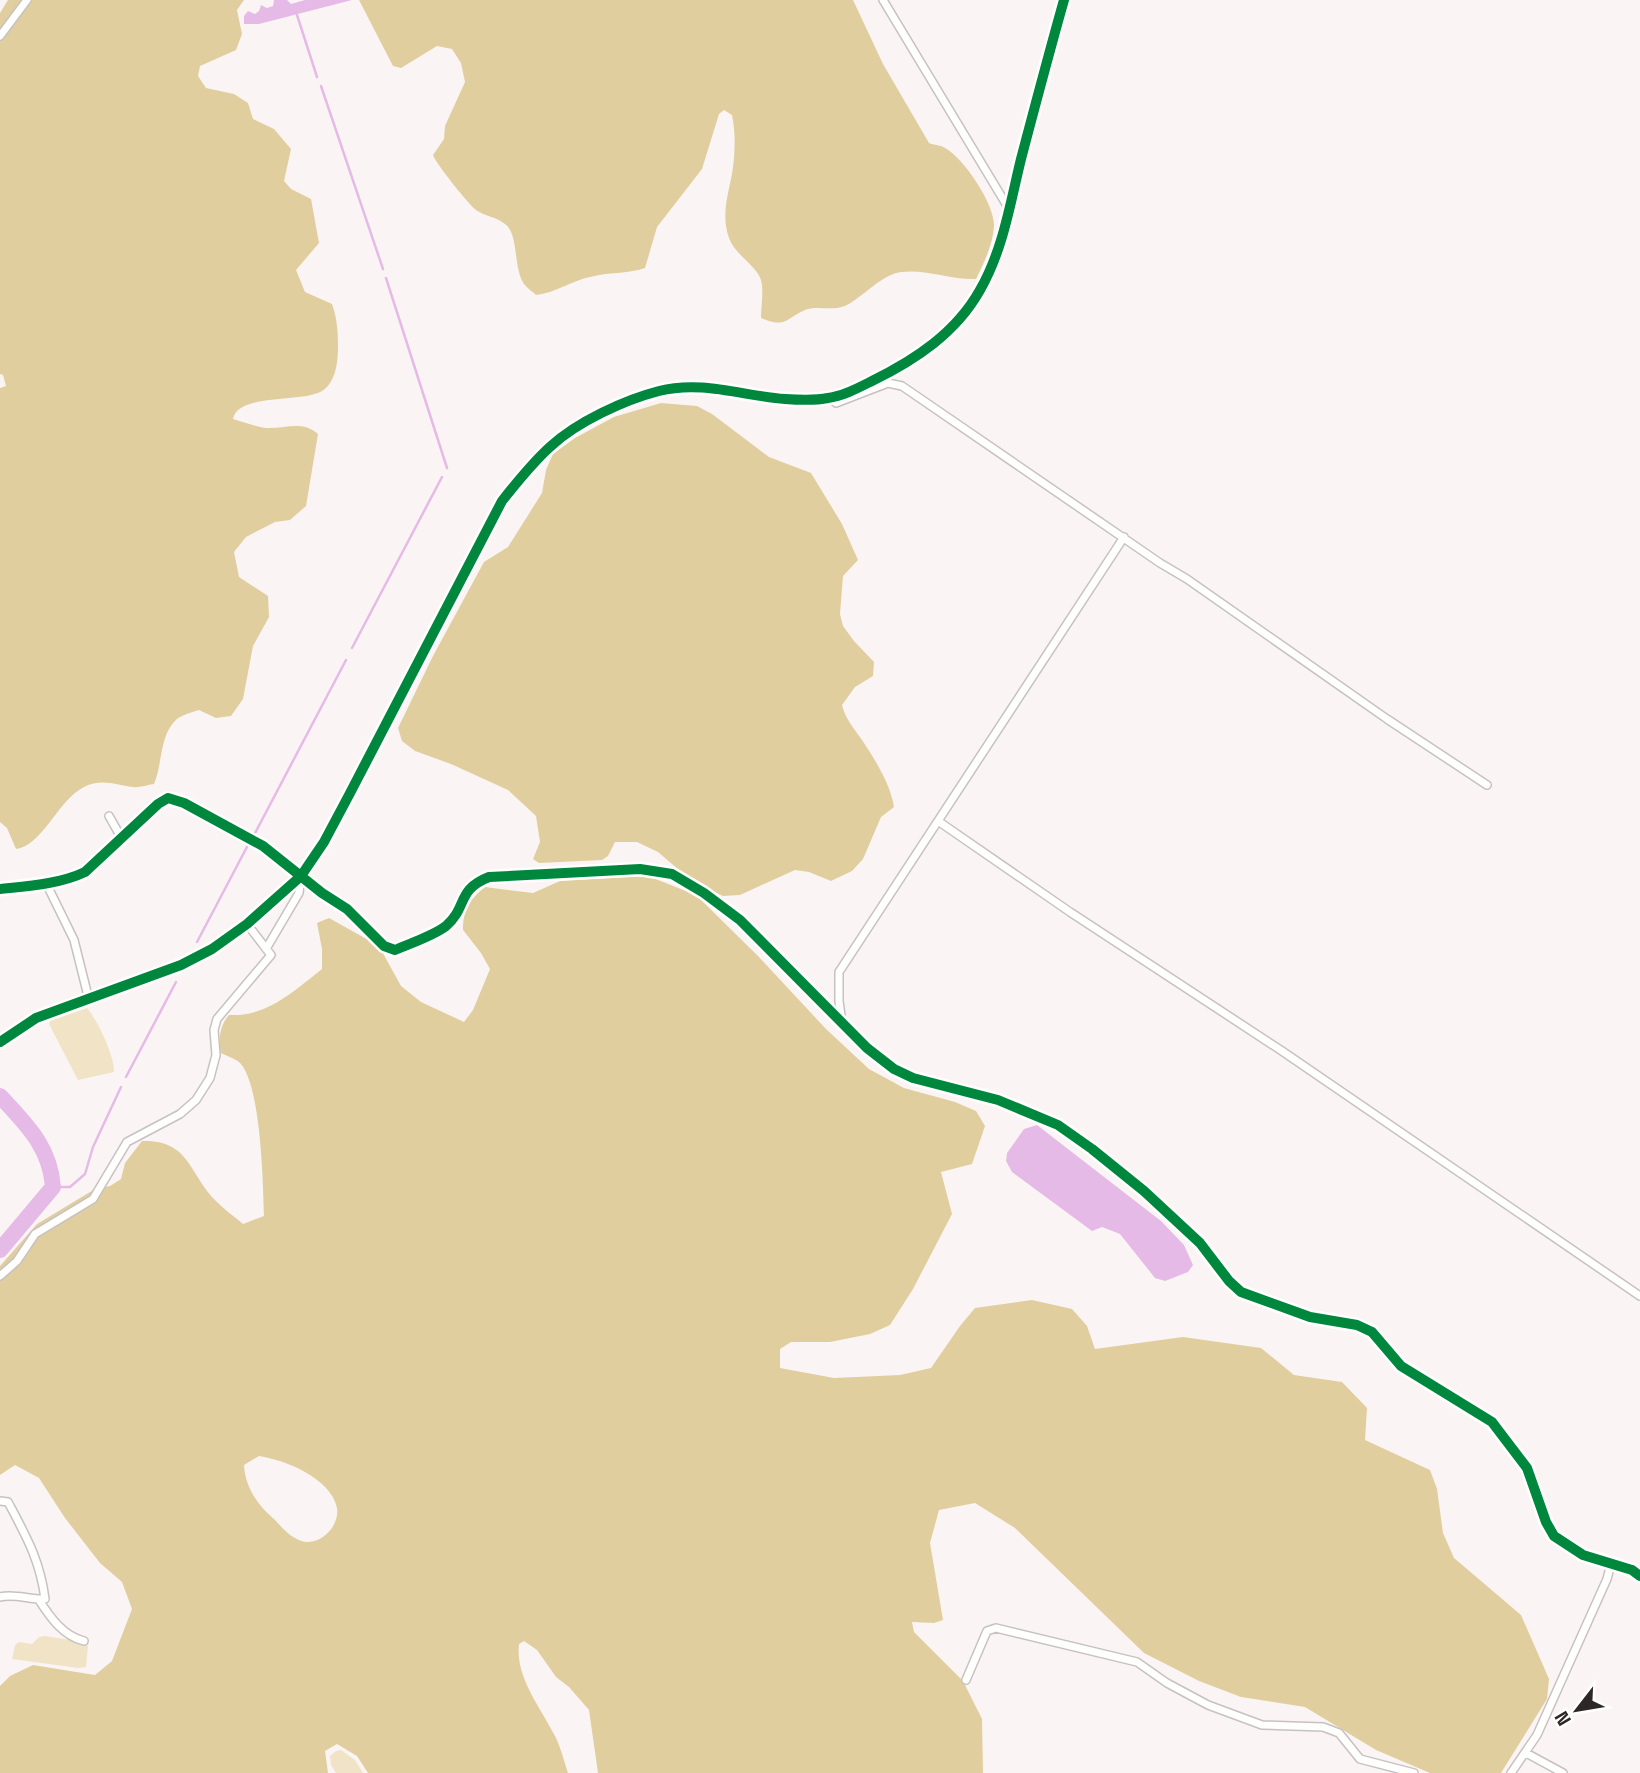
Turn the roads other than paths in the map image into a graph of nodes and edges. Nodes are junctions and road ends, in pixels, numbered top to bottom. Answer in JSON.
{"nodes":[{"id":1,"x":27,"y":0,"type":"edge"},
{"id":2,"x":883,"y":0,"type":"edge"},
{"id":3,"x":1064,"y":0,"type":"edge"},
{"id":4,"x":0,"y":36,"type":"edge"},
{"id":5,"x":1009,"y":209,"type":"junction"},
{"id":6,"x":831,"y":398,"type":"junction"},
{"id":7,"x":1124,"y":537,"type":"junction"},
{"id":8,"x":1487,"y":785,"type":"dead end"},
{"id":9,"x":109,"y":816,"type":"dead end"},
{"id":10,"x":939,"y":821,"type":"junction"},
{"id":11,"x":122,"y":839,"type":"junction"},
{"id":12,"x":301,"y":876,"type":"junction"},
{"id":13,"x":46,"y":883,"type":"junction"},
{"id":14,"x":0,"y":888,"type":"edge"},
{"id":15,"x":247,"y":924,"type":"junction"},
{"id":16,"x":266,"y":948,"type":"junction"},
{"id":17,"x":89,"y":1000,"type":"junction"},
{"id":18,"x":842,"y":1023,"type":"junction"},
{"id":19,"x":0,"y":1042,"type":"edge"},
{"id":20,"x":0,"y":1276,"type":"edge"},
{"id":21,"x":1640,"y":1296,"type":"edge"},
{"id":22,"x":0,"y":1501,"type":"edge"},
{"id":23,"x":1611,"y":1564,"type":"junction"},
{"id":24,"x":1640,"y":1576,"type":"edge"},
{"id":25,"x":0,"y":1597,"type":"edge"},
{"id":26,"x":39,"y":1600,"type":"junction"},
{"id":27,"x":84,"y":1642,"type":"dead end"},
{"id":28,"x":967,"y":1680,"type":"dead end"},
{"id":29,"x":1526,"y":1753,"type":"junction"},
{"id":30,"x":1414,"y":1773,"type":"edge"},
{"id":31,"x":1511,"y":1773,"type":"edge"},
{"id":32,"x":1563,"y":1773,"type":"edge"}],
"edges":[{"from":1,"to":4,"type":"street"},
{"from":2,"to":5,"type":"street"},
{"from":3,"to":5,"type":"street"},
{"from":5,"to":6,"type":"street"},
{"from":6,"to":7,"type":"street"},
{"from":6,"to":12,"type":"street"},
{"from":7,"to":8,"type":"street"},
{"from":7,"to":10,"type":"street"},
{"from":9,"to":11,"type":"street"},
{"from":10,"to":18,"type":"street"},
{"from":10,"to":21,"type":"street"},
{"from":11,"to":12,"type":"street"},
{"from":11,"to":13,"type":"street"},
{"from":12,"to":15,"type":"street"},
{"from":12,"to":16,"type":"street"},
{"from":12,"to":18,"type":"street"},
{"from":13,"to":14,"type":"street"},
{"from":13,"to":17,"type":"street"},
{"from":15,"to":16,"type":"street"},
{"from":15,"to":17,"type":"street"},
{"from":16,"to":20,"type":"street"},
{"from":17,"to":19,"type":"street"},
{"from":18,"to":23,"type":"street"},
{"from":22,"to":26,"type":"street"},
{"from":23,"to":24,"type":"street"},
{"from":23,"to":29,"type":"street"},
{"from":25,"to":26,"type":"street"},
{"from":26,"to":27,"type":"street"},
{"from":28,"to":30,"type":"street"},
{"from":29,"to":31,"type":"street"},
{"from":29,"to":32,"type":"street"}]}
